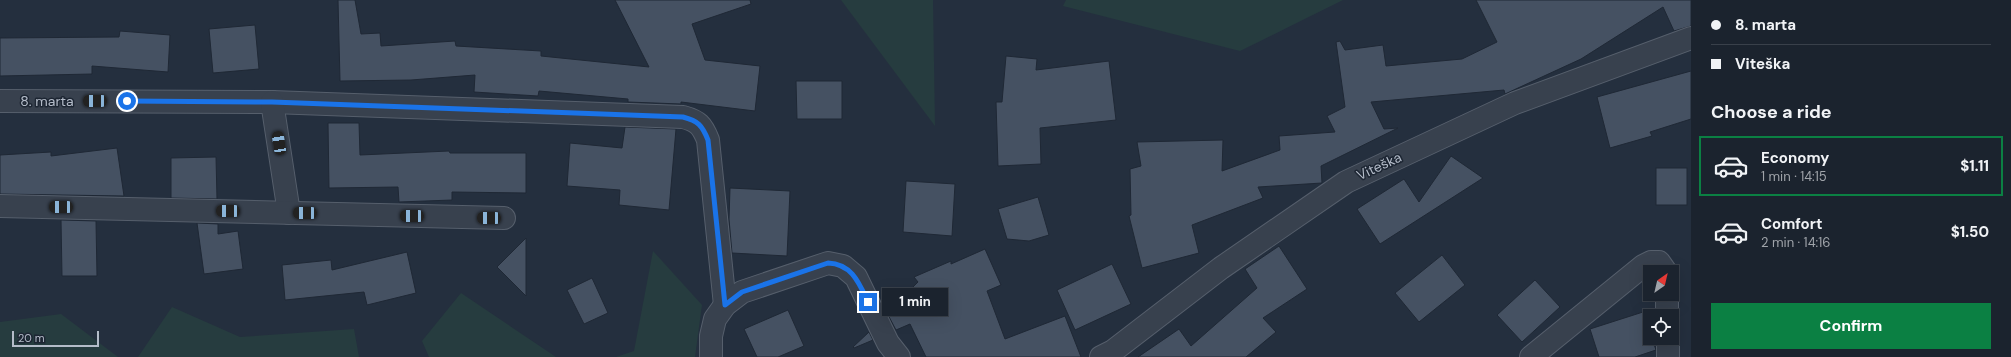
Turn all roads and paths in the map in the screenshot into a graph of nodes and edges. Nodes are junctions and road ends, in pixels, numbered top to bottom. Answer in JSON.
{"nodes":[{"id":1,"x":1691,"y":38,"type":"edge"},
{"id":2,"x":0,"y":101,"type":"edge"},
{"id":3,"x":272,"y":102,"type":"junction"},
{"id":4,"x":0,"y":206,"type":"edge"},
{"id":5,"x":289,"y":213,"type":"junction"},
{"id":6,"x":504,"y":218,"type":"dead end"},
{"id":7,"x":1645,"y":265,"type":"edge"},
{"id":8,"x":1661,"y":265,"type":"edge"},
{"id":9,"x":1643,"y":266,"type":"edge"},
{"id":10,"x":725,"y":305,"type":"junction"},
{"id":11,"x":1668,"y":345,"type":"edge"},
{"id":12,"x":710,"y":357,"type":"edge"},
{"id":13,"x":899,"y":357,"type":"edge"},
{"id":14,"x":1101,"y":357,"type":"edge"},
{"id":15,"x":1531,"y":357,"type":"edge"},
{"id":16,"x":1668,"y":357,"type":"edge"}],
"edges":[{"from":1,"to":14,"type":"street","name":"Viteška"},
{"from":2,"to":3,"type":"street","name":"8. marta"},
{"from":3,"to":5,"type":"street"},
{"from":3,"to":10,"type":"street","name":"8. marta"},
{"from":4,"to":5,"type":"street"},
{"from":5,"to":6,"type":"street"},
{"from":7,"to":8,"type":"street"},
{"from":9,"to":15,"type":"street"},
{"from":10,"to":12,"type":"street"},
{"from":10,"to":13,"type":"street"},
{"from":11,"to":16,"type":"street"}]}
